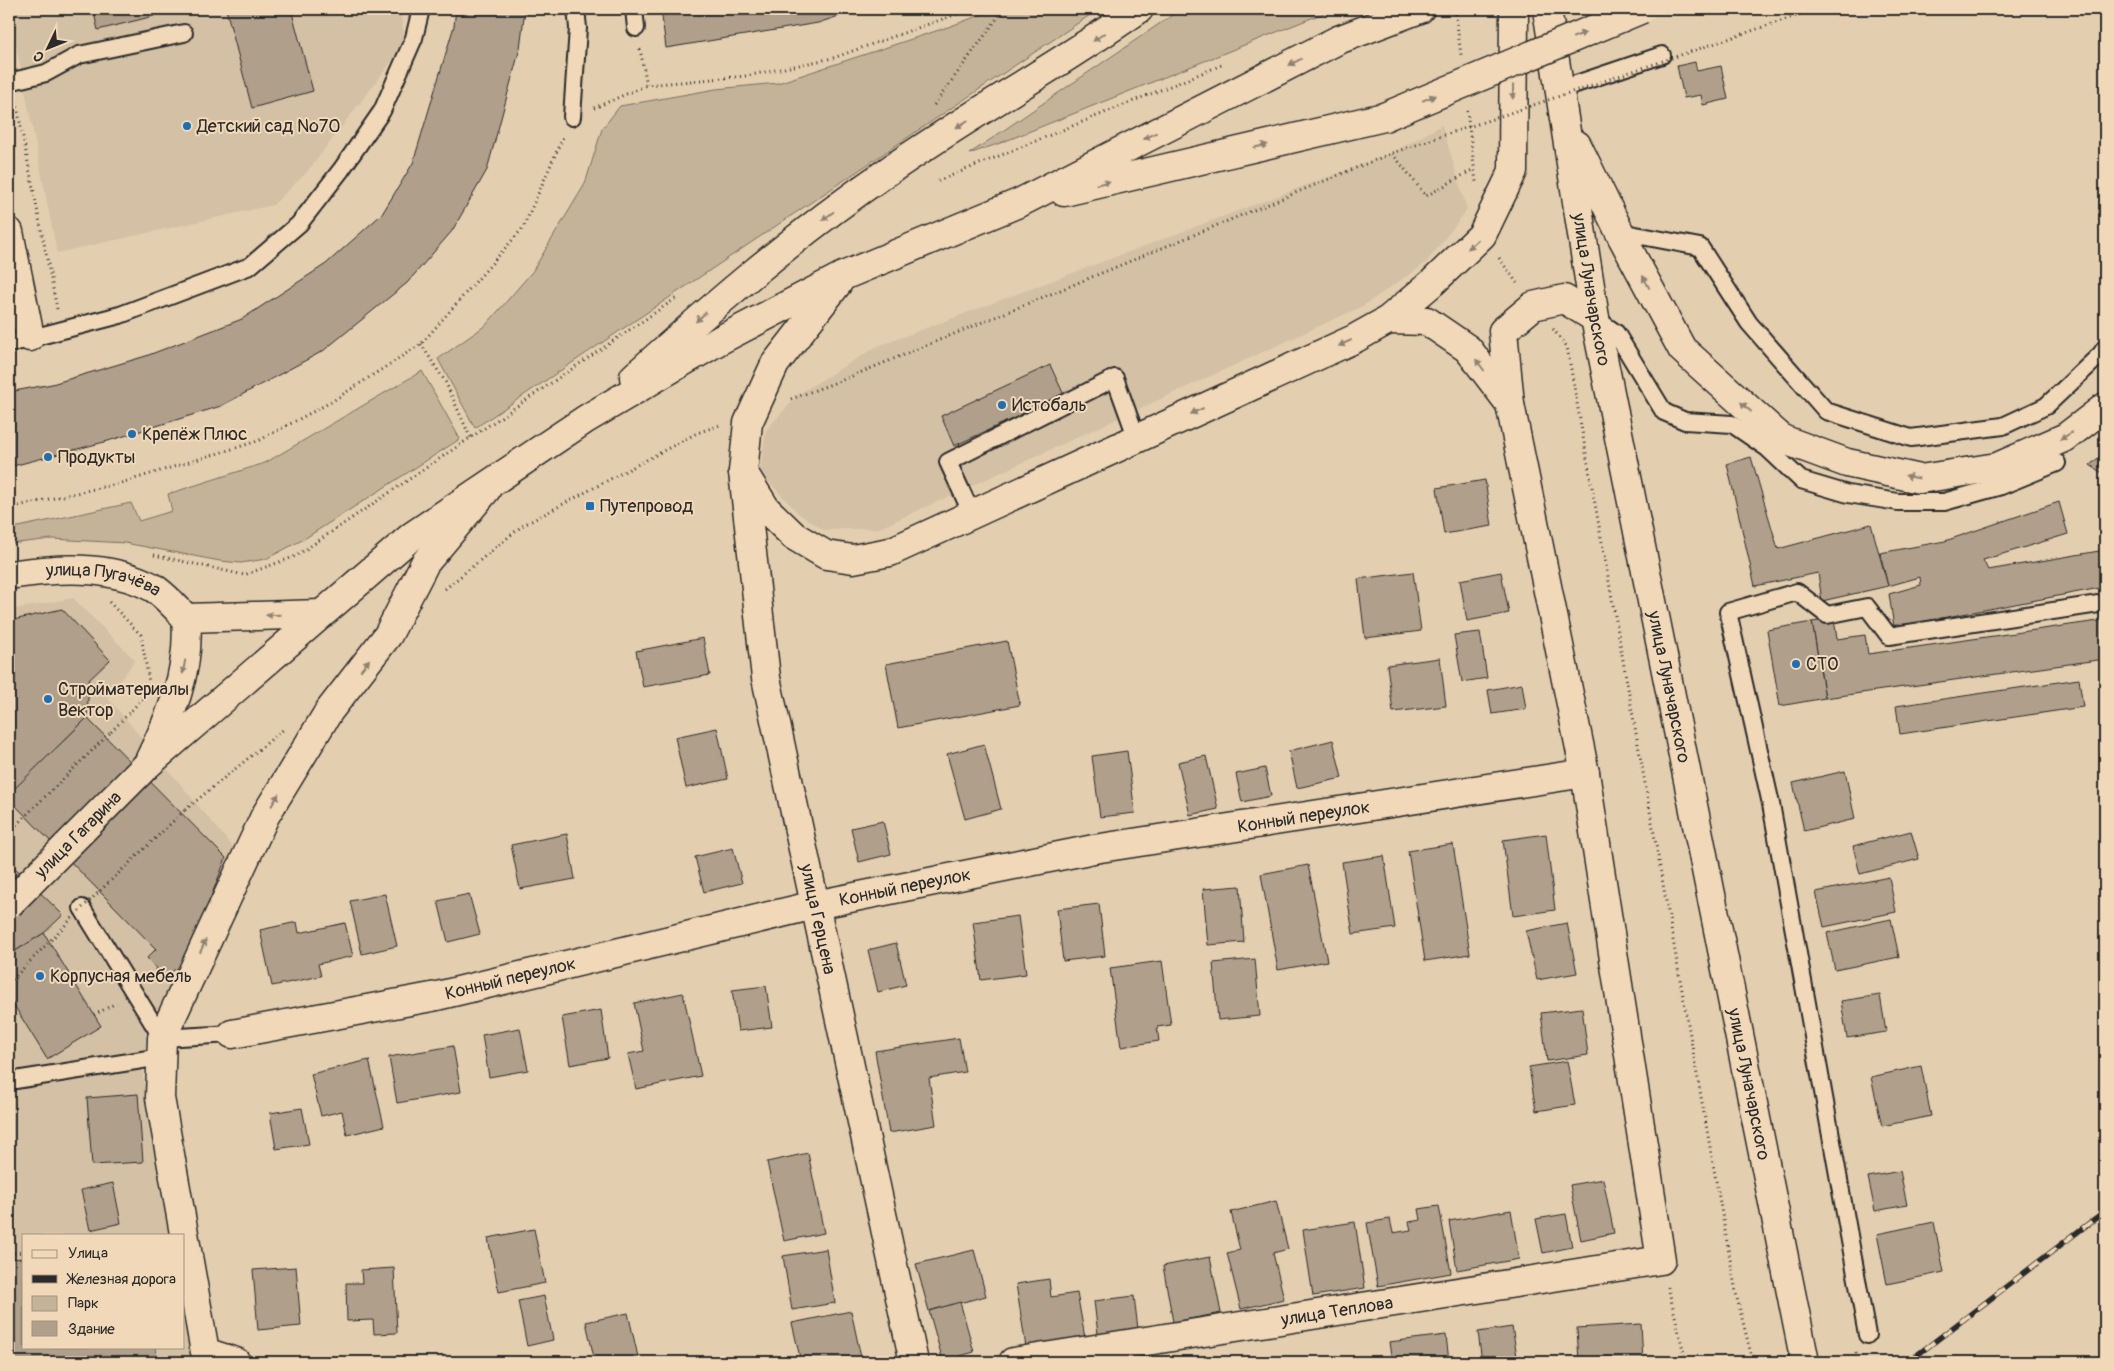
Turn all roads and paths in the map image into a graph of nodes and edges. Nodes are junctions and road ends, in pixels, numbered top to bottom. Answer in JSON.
{"nodes":[{"id":1,"x":421,"y":9,"type":"edge"},
{"id":2,"x":576,"y":9,"type":"edge"},
{"id":3,"x":634,"y":9,"type":"edge"},
{"id":4,"x":971,"y":9,"type":"edge"},
{"id":5,"x":1004,"y":9,"type":"edge"},
{"id":6,"x":1139,"y":9,"type":"edge"},
{"id":7,"x":1420,"y":9,"type":"edge"},
{"id":8,"x":1455,"y":9,"type":"edge"},
{"id":9,"x":1514,"y":9,"type":"edge"},
{"id":10,"x":1547,"y":9,"type":"edge"},
{"id":11,"x":1642,"y":9,"type":"edge"},
{"id":12,"x":1816,"y":9,"type":"edge"},
{"id":13,"x":636,"y":28,"type":"joint"},
{"id":14,"x":184,"y":33,"type":"dead end"},
{"id":15,"x":1461,"y":56,"type":"dead end"},
{"id":16,"x":1662,"y":56,"type":"dead end"},
{"id":17,"x":1233,"y":60,"type":"dead end"},
{"id":18,"x":10,"y":82,"type":"edge"},
{"id":19,"x":647,"y":85,"type":"junction"},
{"id":20,"x":1561,"y":88,"type":"junction"},
{"id":21,"x":1466,"y":103,"type":"dead end"},
{"id":22,"x":931,"y":109,"type":"dead end"},
{"id":23,"x":572,"y":117,"type":"junction"},
{"id":24,"x":1566,"y":122,"type":"junction"},
{"id":25,"x":1392,"y":154,"type":"junction"},
{"id":26,"x":1474,"y":169,"type":"junction"},
{"id":27,"x":938,"y":182,"type":"dead end"},
{"id":28,"x":1477,"y":188,"type":"dead end"},
{"id":29,"x":1021,"y":202,"type":"junction"},
{"id":30,"x":9,"y":232,"type":"edge"},
{"id":31,"x":1620,"y":232,"type":"junction"},
{"id":32,"x":1482,"y":235,"type":"junction"},
{"id":33,"x":843,"y":276,"type":"junction"},
{"id":34,"x":1533,"y":306,"type":"junction"},
{"id":35,"x":1595,"y":318,"type":"junction"},
{"id":36,"x":1388,"y":320,"type":"junction"},
{"id":37,"x":60,"y":330,"type":"junction"},
{"id":38,"x":19,"y":340,"type":"edge"},
{"id":39,"x":421,"y":344,"type":"junction"},
{"id":40,"x":2105,"y":348,"type":"edge"},
{"id":41,"x":1510,"y":404,"type":"junction"},
{"id":42,"x":2105,"y":407,"type":"edge"},
{"id":43,"x":753,"y":413,"type":"junction"},
{"id":44,"x":586,"y":418,"type":"junction"},
{"id":45,"x":1137,"y":439,"type":"junction"},
{"id":46,"x":2057,"y":463,"type":"dead end"},
{"id":47,"x":743,"y":472,"type":"junction"},
{"id":48,"x":493,"y":481,"type":"junction"},
{"id":49,"x":9,"y":508,"type":"edge"},
{"id":50,"x":972,"y":514,"type":"junction"},
{"id":51,"x":152,"y":554,"type":"dead end"},
{"id":52,"x":9,"y":575,"type":"edge"},
{"id":53,"x":440,"y":592,"type":"dead end"},
{"id":54,"x":104,"y":596,"type":"dead end"},
{"id":55,"x":2105,"y":603,"type":"edge"},
{"id":56,"x":321,"y":614,"type":"junction"},
{"id":57,"x":186,"y":618,"type":"junction"},
{"id":58,"x":147,"y":765,"type":"junction"},
{"id":59,"x":1585,"y":774,"type":"junction"},
{"id":60,"x":185,"y":810,"type":"dead end"},
{"id":61,"x":9,"y":832,"type":"edge"},
{"id":62,"x":9,"y":904,"type":"edge"},
{"id":63,"x":815,"y":905,"type":"junction"},
{"id":64,"x":82,"y":908,"type":"junction"},
{"id":65,"x":9,"y":983,"type":"edge"},
{"id":66,"x":232,"y":1034,"type":"joint"},
{"id":67,"x":162,"y":1048,"type":"junction"},
{"id":68,"x":9,"y":1080,"type":"edge"},
{"id":69,"x":182,"y":1234,"type":"edge"},
{"id":70,"x":22,"y":1252,"type":"edge"},
{"id":71,"x":14,"y":1253,"type":"dead end"},
{"id":72,"x":185,"y":1256,"type":"edge"},
{"id":73,"x":1661,"y":1260,"type":"junction"},
{"id":74,"x":1867,"y":1334,"type":"dead end"},
{"id":75,"x":1803,"y":1350,"type":"edge"},
{"id":76,"x":201,"y":1357,"type":"edge"},
{"id":77,"x":236,"y":1362,"type":"edge"},
{"id":78,"x":914,"y":1362,"type":"edge"},
{"id":79,"x":1013,"y":1362,"type":"edge"},
{"id":80,"x":1686,"y":1362,"type":"edge"},
{"id":81,"x":1753,"y":1362,"type":"edge"}],
"edges":[{"from":1,"to":37,"type":"lane"},
{"from":2,"to":23,"type":"lane"},
{"from":3,"to":13,"type":"lane"},
{"from":4,"to":19,"type":"path"},
{"from":5,"to":22,"type":"path"},
{"from":6,"to":44,"type":"main road","one_way":true},
{"from":7,"to":29,"type":"main road","one_way":true},
{"from":8,"to":15,"type":"path"},
{"from":9,"to":32,"type":"main road","one_way":true},
{"from":10,"to":20,"type":"main road","name":"улица Луначарского"},
{"from":29,"to":11,"type":"main road","one_way":true,"bridge":true},
{"from":12,"to":25,"type":"path","bridge":true},
{"from":13,"to":19,"type":"path"},
{"from":14,"to":18,"type":"lane"},
{"from":16,"to":20,"type":"lane"},
{"from":17,"to":27,"type":"path"},
{"from":18,"to":37,"type":"path"},
{"from":19,"to":23,"type":"path"},
{"from":20,"to":24,"type":"main road","name":"улица Луначарского"},
{"from":21,"to":26,"type":"path"},
{"from":23,"to":39,"type":"path"},
{"from":24,"to":31,"type":"main road"},
{"from":24,"to":35,"type":"main road","name":"улица Луначарского"},
{"from":25,"to":26,"type":"path"},
{"from":25,"to":43,"type":"path"},
{"from":26,"to":28,"type":"path"},
{"from":29,"to":33,"type":"main road"},
{"from":30,"to":38,"type":"main road"},
{"from":31,"to":40,"type":"lane"},
{"from":42,"to":31,"type":"main road","one_way":true},
{"from":32,"to":34,"type":"path"},
{"from":32,"to":36,"type":"main road","one_way":true},
{"from":33,"to":43,"type":"main road","name":"улица Герцена"},
{"from":33,"to":44,"type":"main road"},
{"from":34,"to":35,"type":"main road"},
{"from":34,"to":41,"type":"main road"},
{"from":34,"to":81,"type":"path"},
{"from":35,"to":46,"type":"lane"},
{"from":35,"to":75,"type":"main road","name":"улица Луначарского"},
{"from":41,"to":36,"type":"main road","one_way":true},
{"from":36,"to":45,"type":"main road","one_way":true},
{"from":37,"to":38,"type":"lane"},
{"from":39,"to":49,"type":"path"},
{"from":39,"to":51,"type":"path"},
{"from":41,"to":59,"type":"main road"},
{"from":43,"to":47,"type":"main road","name":"улица Герцена"},
{"from":43,"to":53,"type":"path"},
{"from":44,"to":48,"type":"main road"},
{"from":45,"to":50,"type":"main road"},
{"from":45,"to":50,"type":"lane"},
{"from":47,"to":50,"type":"main road"},
{"from":47,"to":63,"type":"main road","name":"улица Герцена"},
{"from":48,"to":56,"type":"main road"},
{"from":67,"to":48,"type":"main road","one_way":true},
{"from":52,"to":57,"type":"main road","name":"улица Пугачёва"},
{"from":54,"to":61,"type":"path","bridge":true},
{"from":55,"to":74,"type":"lane"},
{"from":56,"to":57,"type":"main road","one_way":true},
{"from":56,"to":58,"type":"main road"},
{"from":57,"to":58,"type":"main road","one_way":true},
{"from":58,"to":62,"type":"main road","name":"улица Гагарина","bridge":true},
{"from":59,"to":63,"type":"main road","name":"Конный переулок"},
{"from":59,"to":73,"type":"main road"},
{"from":60,"to":64,"type":"path","bridge":true},
{"from":63,"to":66,"type":"main road","name":"Конный переулок"},
{"from":63,"to":78,"type":"main road","name":"улица Герцена"},
{"from":64,"to":65,"type":"path","bridge":true},
{"from":64,"to":67,"type":"lane"},
{"from":66,"to":67,"type":"lane"},
{"from":67,"to":68,"type":"lane"},
{"from":67,"to":69,"type":"main road"},
{"from":70,"to":71,"type":"path"},
{"from":72,"to":76,"type":"main road"},
{"from":73,"to":79,"type":"main road","name":"улица Теплова"},
{"from":73,"to":80,"type":"path"},
{"from":76,"to":77,"type":"main road"}]}
